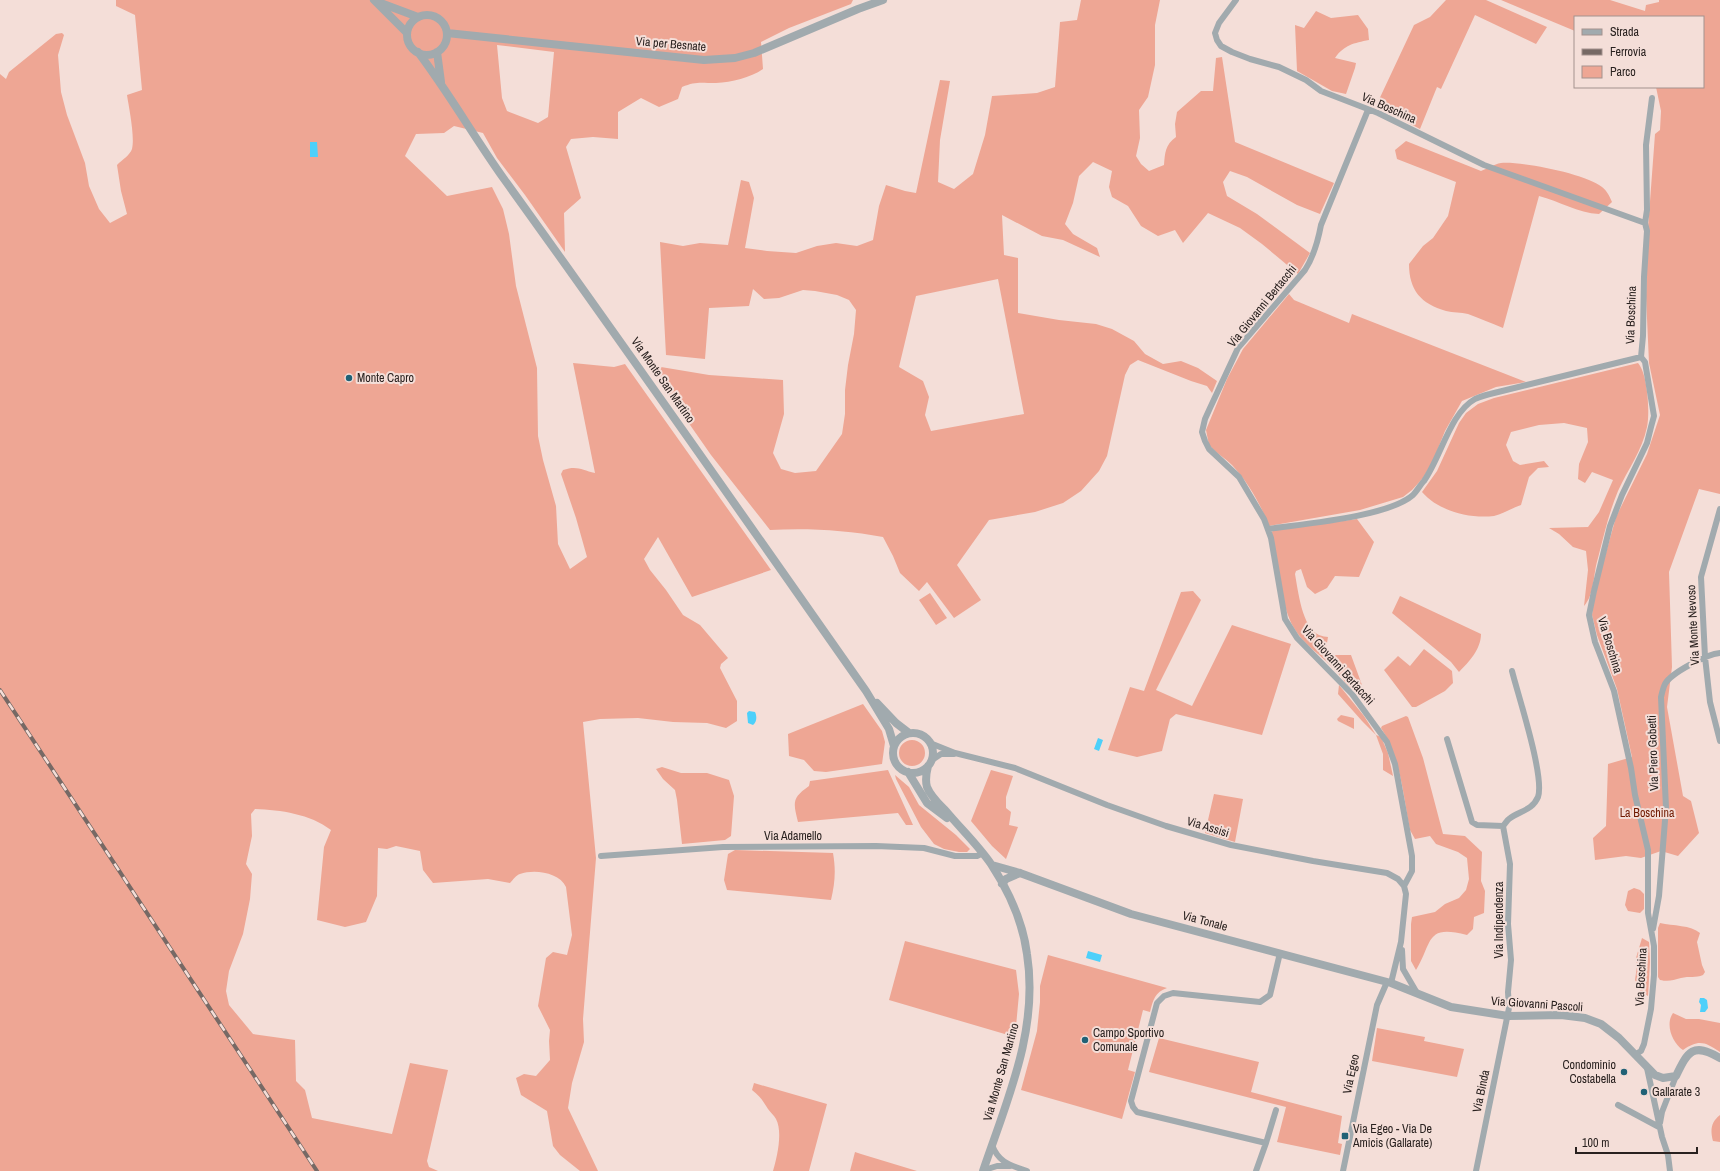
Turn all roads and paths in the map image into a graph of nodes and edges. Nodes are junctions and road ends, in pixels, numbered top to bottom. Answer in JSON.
{"nodes":[{"id":1,"x":883,"y":0,"type":"edge"},
{"id":2,"x":1236,"y":0,"type":"edge"},
{"id":3,"x":375,"y":1,"type":"edge"},
{"id":4,"x":418,"y":17,"type":"junction"},
{"id":5,"x":407,"y":33,"type":"junction"},
{"id":6,"x":447,"y":33,"type":"junction"},
{"id":7,"x":418,"y":52,"type":"junction"},
{"id":8,"x":437,"y":52,"type":"junction"},
{"id":9,"x":442,"y":83,"type":"junction"},
{"id":10,"x":1652,"y":98,"type":"dead end"},
{"id":11,"x":1368,"y":110,"type":"junction"},
{"id":12,"x":1645,"y":223,"type":"junction"},
{"id":13,"x":1640,"y":357,"type":"junction"},
{"id":14,"x":1720,"y":509,"type":"edge"},
{"id":15,"x":1268,"y":529,"type":"junction"},
{"id":16,"x":1720,"y":653,"type":"edge"},
{"id":17,"x":1705,"y":657,"type":"junction"},
{"id":18,"x":1512,"y":671,"type":"dead end"},
{"id":19,"x":866,"y":691,"type":"junction"},
{"id":20,"x":909,"y":733,"type":"junction"},
{"id":21,"x":1447,"y":739,"type":"dead end"},
{"id":22,"x":1720,"y":740,"type":"edge"},
{"id":23,"x":930,"y":742,"type":"junction"},
{"id":24,"x":894,"y":746,"type":"junction"},
{"id":25,"x":955,"y":753,"type":"junction"},
{"id":26,"x":930,"y":763,"type":"junction"},
{"id":27,"x":908,"y":772,"type":"junction"},
{"id":28,"x":1503,"y":826,"type":"junction"},
{"id":29,"x":960,"y":828,"type":"junction"},
{"id":30,"x":983,"y":853,"type":"junction"},
{"id":31,"x":601,"y":856,"type":"dead end"},
{"id":32,"x":992,"y":865,"type":"junction"},
{"id":33,"x":1020,"y":873,"type":"junction"},
{"id":34,"x":1002,"y":884,"type":"junction"},
{"id":35,"x":1404,"y":886,"type":"junction"},
{"id":36,"x":1652,"y":933,"type":"junction"},
{"id":37,"x":1401,"y":942,"type":"junction"},
{"id":38,"x":1280,"y":953,"type":"junction"},
{"id":39,"x":1389,"y":983,"type":"junction"},
{"id":40,"x":1417,"y":993,"type":"junction"},
{"id":41,"x":1508,"y":1016,"type":"junction"},
{"id":42,"x":1636,"y":1054,"type":"junction"},
{"id":43,"x":1720,"y":1058,"type":"edge"},
{"id":44,"x":1648,"y":1068,"type":"junction"},
{"id":45,"x":1676,"y":1076,"type":"junction"},
{"id":46,"x":1618,"y":1105,"type":"dead end"},
{"id":47,"x":1276,"y":1110,"type":"dead end"},
{"id":48,"x":1659,"y":1126,"type":"junction"},
{"id":49,"x":1266,"y":1143,"type":"junction"},
{"id":50,"x":992,"y":1145,"type":"junction"},
{"id":51,"x":1012,"y":1166,"type":"junction"},
{"id":52,"x":983,"y":1170,"type":"edge"},
{"id":53,"x":1028,"y":1171,"type":"edge"},
{"id":54,"x":1256,"y":1171,"type":"edge"},
{"id":55,"x":1343,"y":1171,"type":"edge"},
{"id":56,"x":1476,"y":1171,"type":"edge"},
{"id":57,"x":1670,"y":1171,"type":"edge"}],
"edges":[{"from":1,"to":6,"type":"street","name":"Via per Besnate"},
{"from":2,"to":11,"type":"street","name":"Via Boschina"},
{"from":3,"to":4,"type":"street","name":"Via Monte San Martino"},
{"from":3,"to":5,"type":"street","name":"Via Monte San Martino"},
{"from":4,"to":5,"type":"street"},
{"from":4,"to":6,"type":"street","name":"Via Monte San Martino"},
{"from":5,"to":7,"type":"street","name":"Via Monte San Martino"},
{"from":6,"to":8,"type":"street"},
{"from":7,"to":8,"type":"street"},
{"from":7,"to":9,"type":"street","name":"Via Monte San Martino"},
{"from":8,"to":9,"type":"street","name":"Via Monte San Martino"},
{"from":9,"to":19,"type":"street","name":"Via Monte San Martino"},
{"from":10,"to":12,"type":"street","name":"Via Boschina"},
{"from":11,"to":12,"type":"street","name":"Via Boschina"},
{"from":11,"to":15,"type":"street","name":"Via Giovanni Bertacchi"},
{"from":12,"to":13,"type":"street","name":"Via Boschina"},
{"from":13,"to":15,"type":"street"},
{"from":13,"to":36,"type":"street","name":"Via Boschina"},
{"from":14,"to":17,"type":"street","name":"Via Monte Nevoso"},
{"from":15,"to":35,"type":"street","name":"Via Giovanni Bertacchi"},
{"from":16,"to":17,"type":"street","name":"Via Piero Gobetti"},
{"from":17,"to":22,"type":"street","name":"Via Monte Nevoso"},
{"from":17,"to":36,"type":"street","name":"Via Piero Gobetti"},
{"from":18,"to":28,"type":"street"},
{"from":19,"to":20,"type":"street","name":"Via Monte San Martino"},
{"from":19,"to":24,"type":"street","name":"Via Monte San Martino"},
{"from":20,"to":23,"type":"street","name":"Via Monte San Martino"},
{"from":20,"to":24,"type":"street"},
{"from":21,"to":28,"type":"street"},
{"from":23,"to":25,"type":"street","name":"Via Assisi"},
{"from":23,"to":26,"type":"street","name":"Via Monte San Martino"},
{"from":24,"to":27,"type":"street","name":"Via Monte San Martino"},
{"from":25,"to":26,"type":"street","name":"Via Assisi"},
{"from":25,"to":35,"type":"street","name":"Via Assisi"},
{"from":26,"to":27,"type":"street"},
{"from":26,"to":29,"type":"street","name":"Via Monte San Martino"},
{"from":27,"to":29,"type":"street","name":"Via Monte San Martino"},
{"from":28,"to":41,"type":"street","name":"Via Indipendenza"},
{"from":29,"to":30,"type":"street","name":"Via Monte San Martino"},
{"from":30,"to":31,"type":"street","name":"Via Adamello"},
{"from":30,"to":32,"type":"street","name":"Via Monte San Martino"},
{"from":32,"to":33,"type":"street","name":"Via Tonale"},
{"from":32,"to":34,"type":"street","name":"Via Monte San Martino"},
{"from":33,"to":34,"type":"street"},
{"from":33,"to":38,"type":"street","name":"Via Tonale"},
{"from":34,"to":50,"type":"street","name":"Via Monte San Martino"},
{"from":35,"to":37,"type":"street"},
{"from":36,"to":42,"type":"street","name":"Via Boschina"},
{"from":37,"to":39,"type":"street"},
{"from":37,"to":40,"type":"street"},
{"from":38,"to":39,"type":"street","name":"Via Tonale"},
{"from":38,"to":49,"type":"street"},
{"from":39,"to":40,"type":"street","name":"Via Giovanni Pascoli"},
{"from":39,"to":55,"type":"street","name":"Via Egeo"},
{"from":40,"to":41,"type":"street","name":"Via Giovanni Pascoli"},
{"from":41,"to":42,"type":"street","name":"Via Giovanni Pascoli"},
{"from":41,"to":56,"type":"street","name":"Via Binda"},
{"from":42,"to":44,"type":"street","name":"Via Giovanni Pascoli"},
{"from":43,"to":45,"type":"street"},
{"from":44,"to":45,"type":"street","name":"Via Giovanni Pascoli"},
{"from":44,"to":48,"type":"street"},
{"from":45,"to":48,"type":"street"},
{"from":46,"to":48,"type":"street"},
{"from":47,"to":49,"type":"street"},
{"from":48,"to":57,"type":"street"},
{"from":49,"to":54,"type":"street"},
{"from":50,"to":51,"type":"street"},
{"from":50,"to":52,"type":"street","name":"Via Monte San Martino"},
{"from":51,"to":52,"type":"street"},
{"from":51,"to":53,"type":"street"}]}
